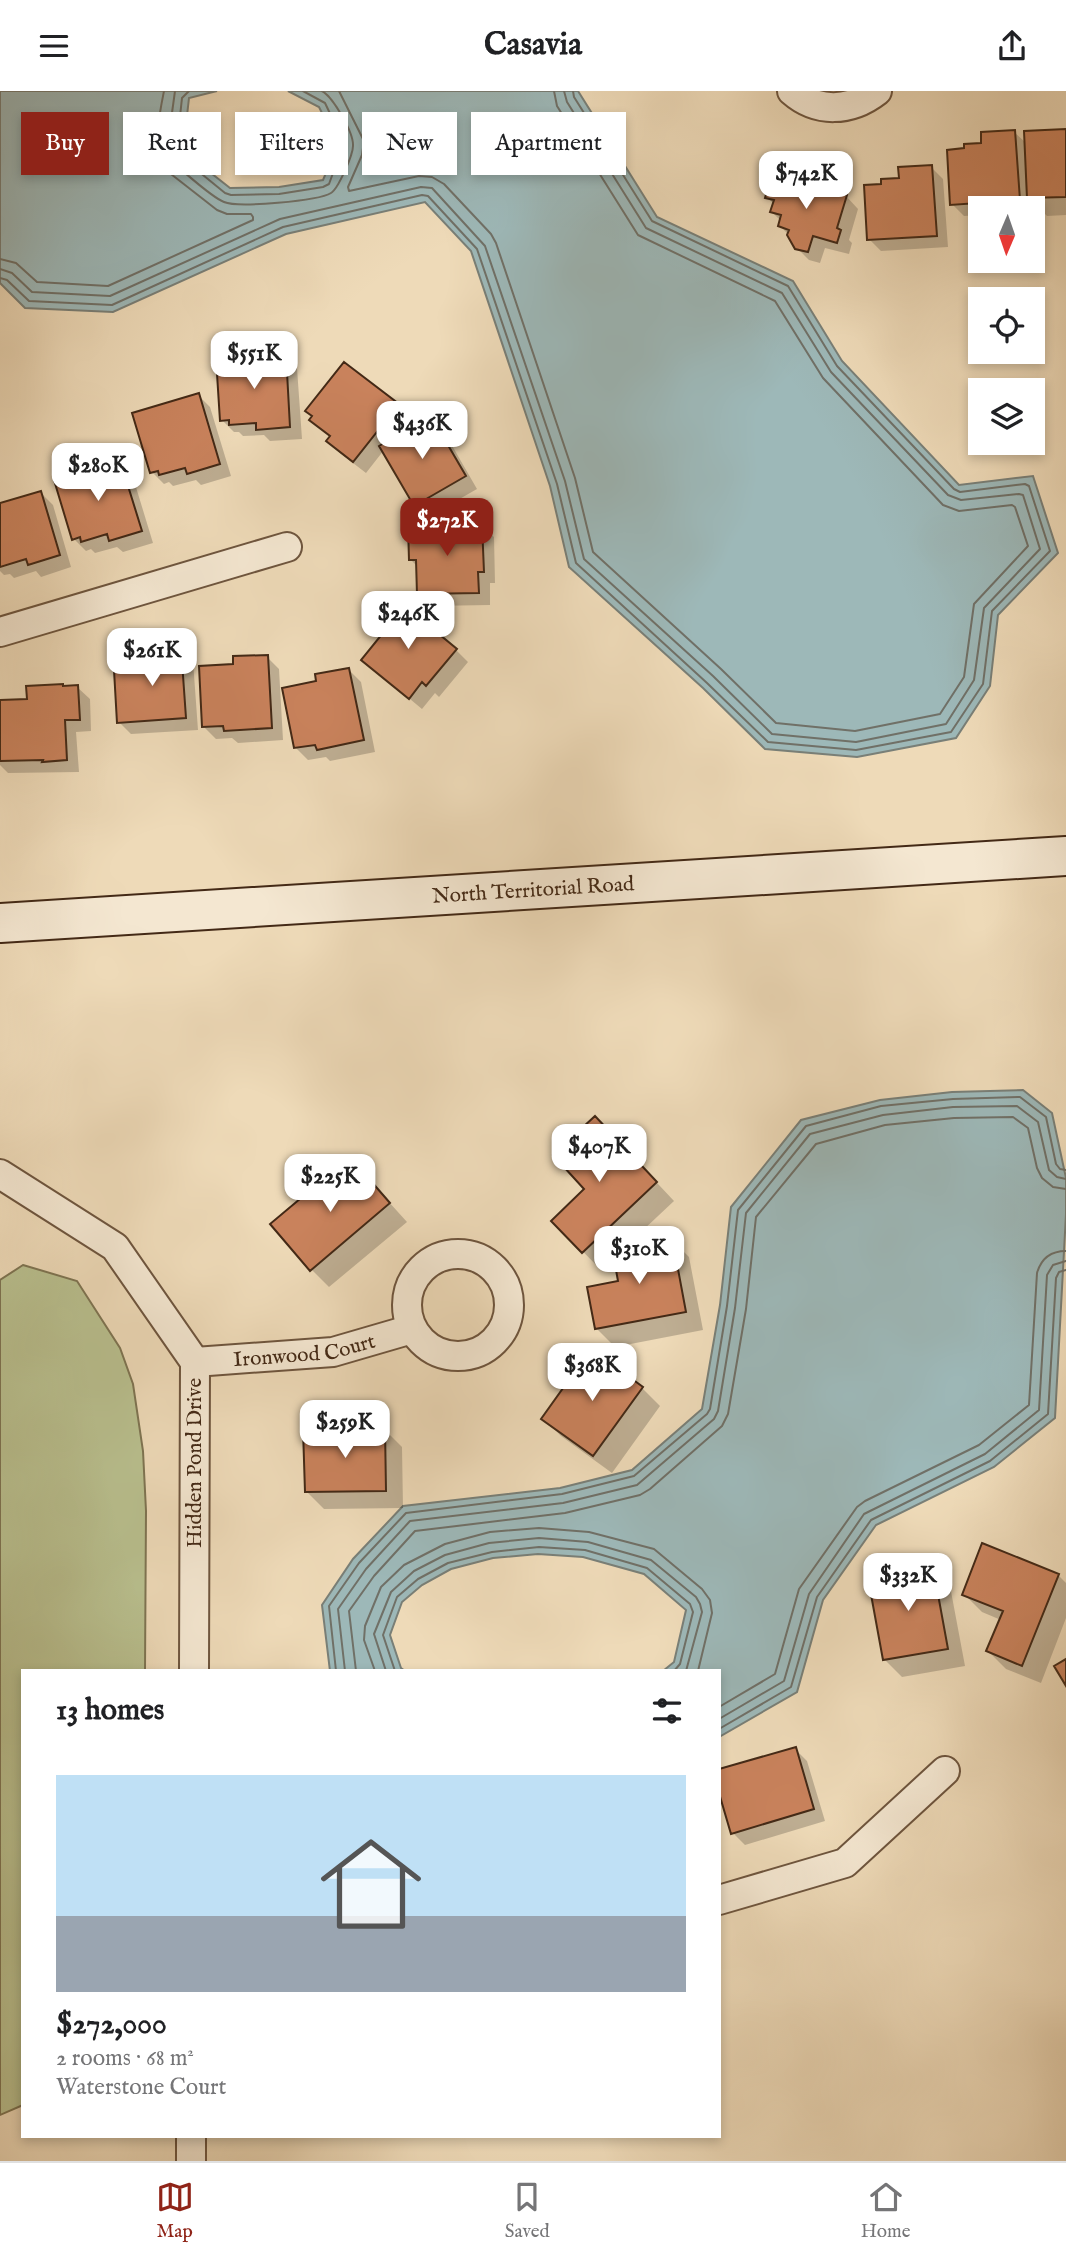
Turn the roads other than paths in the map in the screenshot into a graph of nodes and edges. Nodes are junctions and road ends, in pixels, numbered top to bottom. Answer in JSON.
{"nodes":[{"id":1,"x":792,"y":91,"type":"edge"},
{"id":2,"x":877,"y":91,"type":"edge"},
{"id":3,"x":287,"y":547,"type":"dead end"},
{"id":4,"x":0,"y":632,"type":"edge"},
{"id":5,"x":1066,"y":856,"type":"edge"},
{"id":6,"x":0,"y":923,"type":"edge"},
{"id":7,"x":0,"y":1174,"type":"edge"},
{"id":8,"x":412,"y":1329,"type":"dead end"},
{"id":9,"x":195,"y":1361,"type":"junction"},
{"id":10,"x":194,"y":1669,"type":"edge"},
{"id":11,"x":946,"y":1771,"type":"dead end"},
{"id":12,"x":721,"y":1899,"type":"edge"},
{"id":13,"x":191,"y":2138,"type":"edge"},
{"id":14,"x":191,"y":2161,"type":"edge"}],
"edges":[{"from":1,"to":2,"type":"street"},
{"from":3,"to":4,"type":"street"},
{"from":5,"to":6,"type":"main road","name":"North Territorial Road"},
{"from":7,"to":9,"type":"street","name":"Hidden Pond Drive"},
{"from":8,"to":9,"type":"street","name":"Ironwood Court"},
{"from":9,"to":10,"type":"street","name":"Hidden Pond Drive"},
{"from":11,"to":12,"type":"street"},
{"from":13,"to":14,"type":"street"}]}
